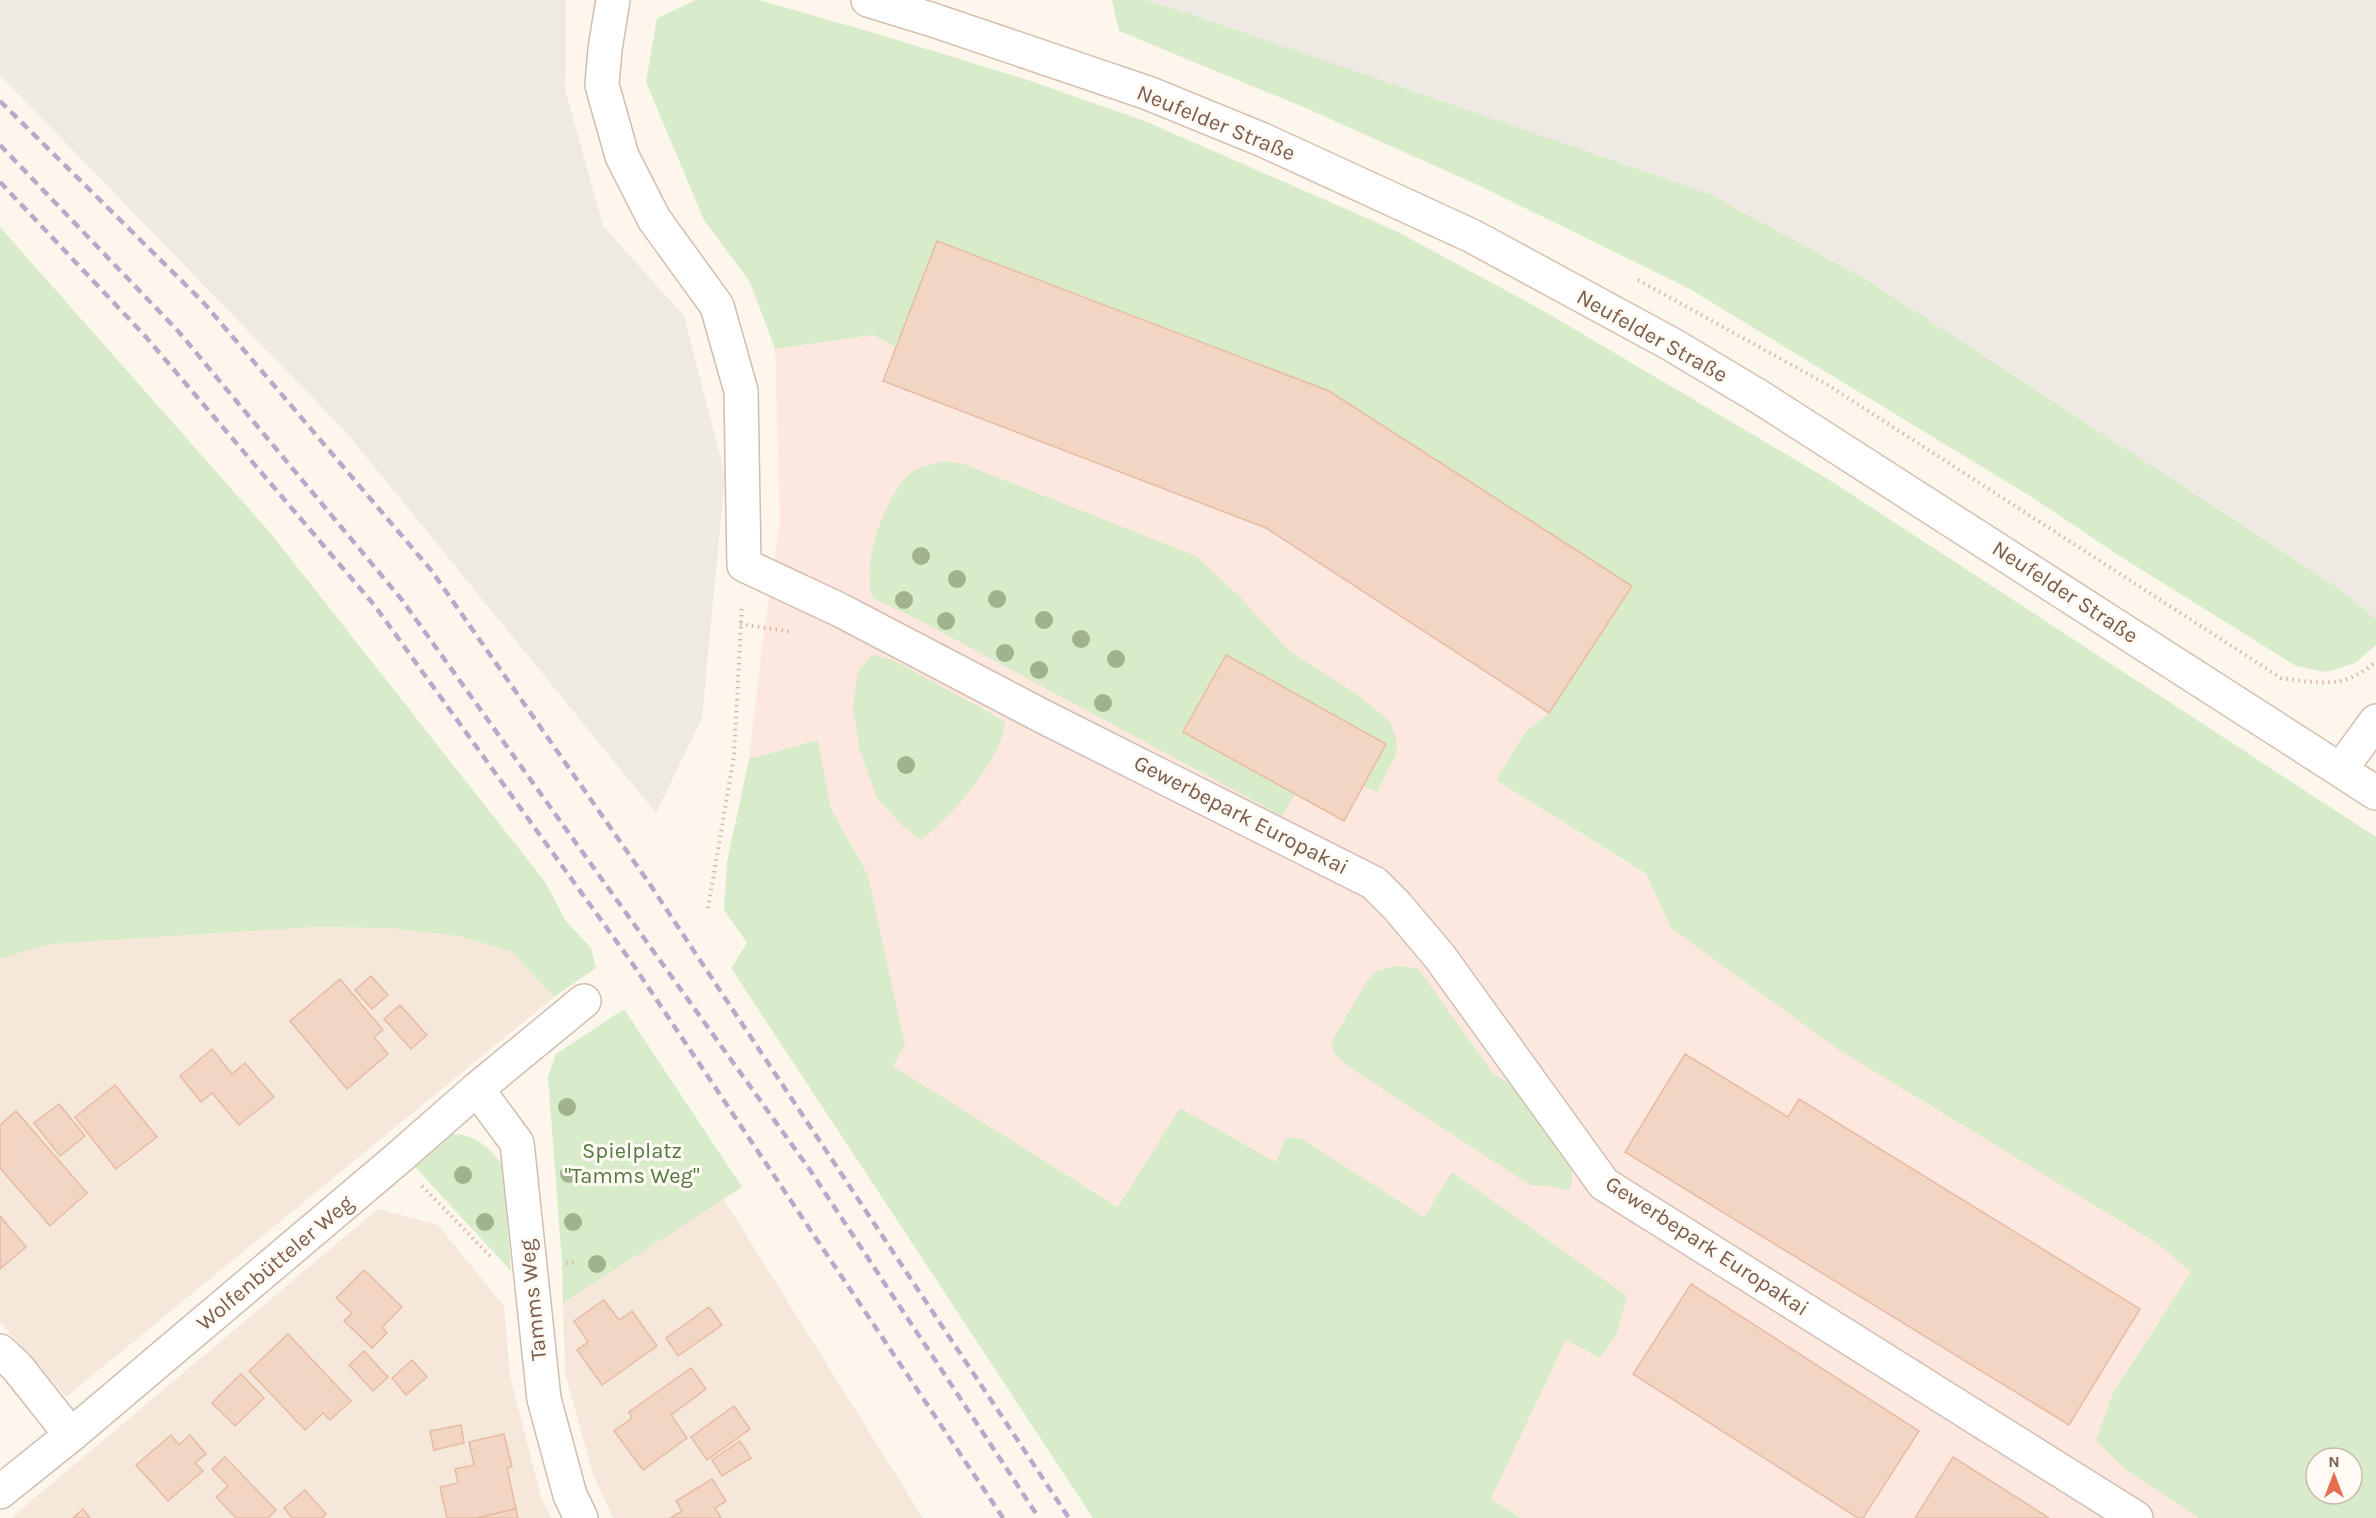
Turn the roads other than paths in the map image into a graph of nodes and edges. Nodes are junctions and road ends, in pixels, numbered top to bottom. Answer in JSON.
{"nodes":[{"id":1,"x":613,"y":0,"type":"edge"},
{"id":2,"x":867,"y":0,"type":"edge"},
{"id":3,"x":2376,"y":721,"type":"edge"},
{"id":4,"x":2341,"y":769,"type":"junction"},
{"id":5,"x":2376,"y":793,"type":"edge"},
{"id":6,"x":584,"y":1001,"type":"dead end"},
{"id":7,"x":477,"y":1089,"type":"junction"},
{"id":8,"x":0,"y":1352,"type":"edge"},
{"id":9,"x":71,"y":1435,"type":"junction"},
{"id":10,"x":0,"y":1492,"type":"edge"},
{"id":11,"x":581,"y":1518,"type":"edge"},
{"id":12,"x":2136,"y":1518,"type":"edge"}],
"edges":[{"from":1,"to":12,"type":"street","name":"Gewerbepark Europakai"},
{"from":2,"to":4,"type":"street","name":"Neufelder Straße"},
{"from":3,"to":4,"type":"street"},
{"from":4,"to":5,"type":"street","name":"Neufelder Straße"},
{"from":6,"to":7,"type":"street","name":"Wolfenbütteler Weg"},
{"from":7,"to":9,"type":"street","name":"Wolfenbütteler Weg"},
{"from":7,"to":11,"type":"street","name":"Tamms Weg"},
{"from":8,"to":9,"type":"street"},
{"from":9,"to":10,"type":"street","name":"Wolfenbütteler Weg"}]}
